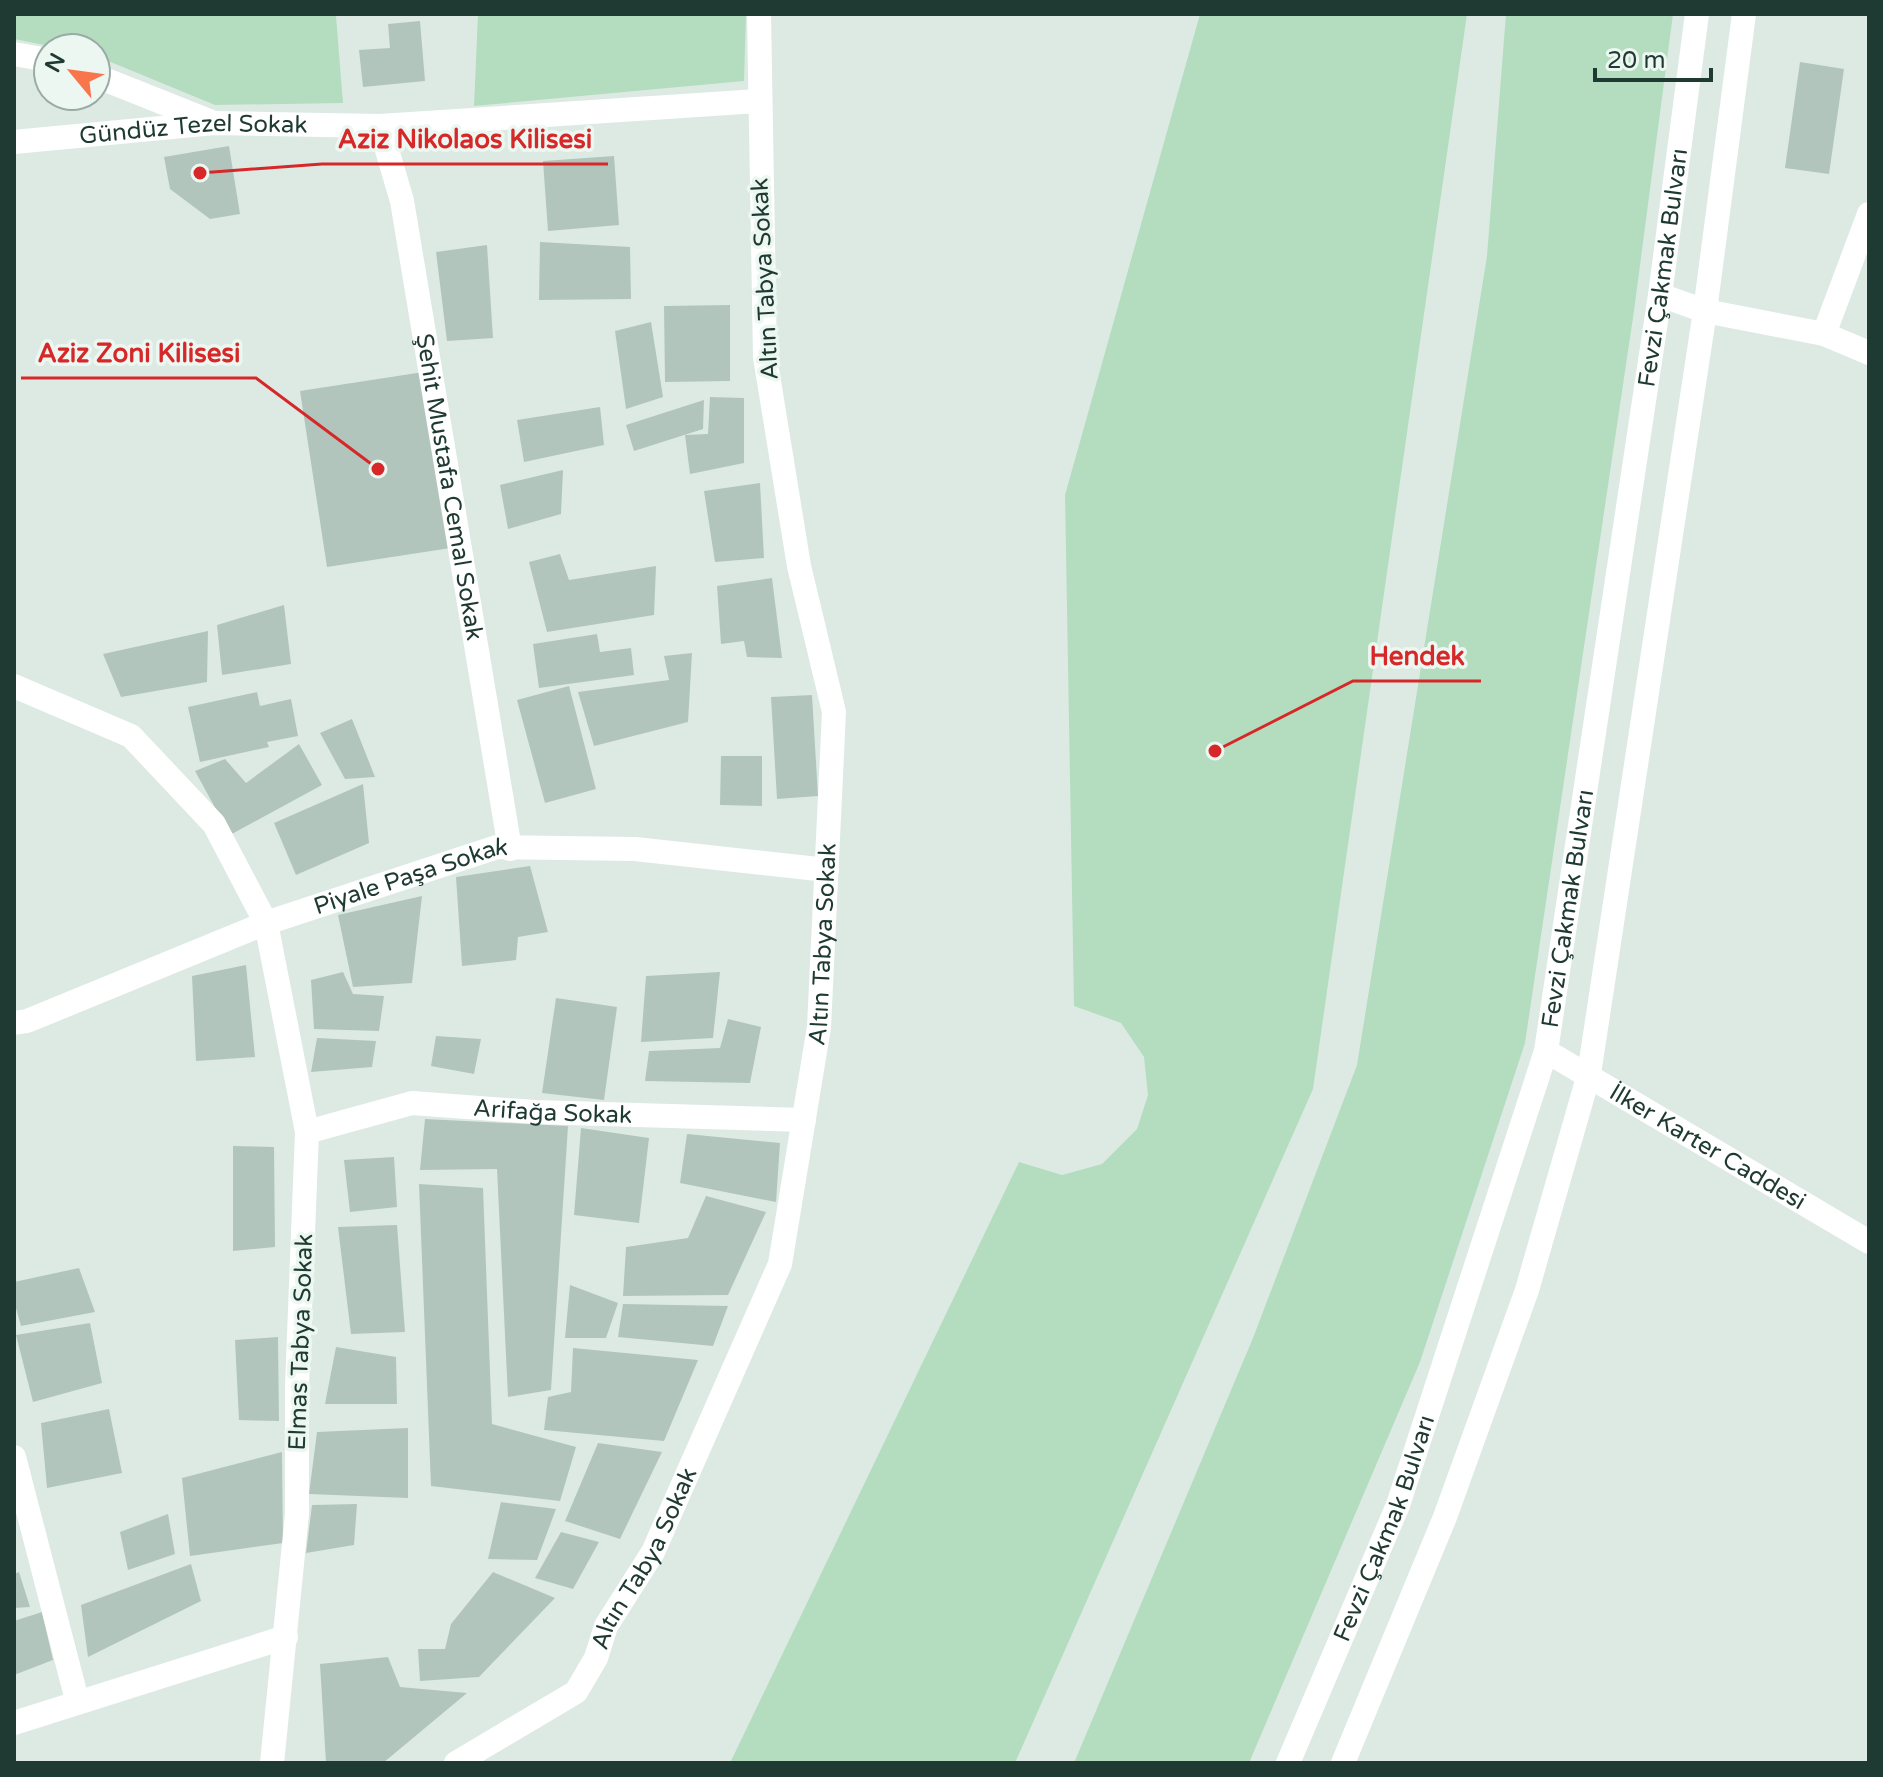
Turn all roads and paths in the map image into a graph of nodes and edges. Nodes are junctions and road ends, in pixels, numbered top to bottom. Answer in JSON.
{"nodes":[{"id":1,"x":759,"y":14,"type":"edge"},
{"id":2,"x":1697,"y":14,"type":"edge"},
{"id":3,"x":1744,"y":14,"type":"edge"},
{"id":4,"x":112,"y":82,"type":"edge"},
{"id":5,"x":758,"y":101,"type":"junction"},
{"id":6,"x":214,"y":123,"type":"junction"},
{"id":7,"x":380,"y":126,"type":"junction"},
{"id":8,"x":14,"y":142,"type":"edge"},
{"id":9,"x":1869,"y":214,"type":"edge"},
{"id":10,"x":1660,"y":295,"type":"junction"},
{"id":11,"x":1705,"y":311,"type":"junction"},
{"id":12,"x":1824,"y":334,"type":"junction"},
{"id":13,"x":1869,"y":353,"type":"edge"},
{"id":14,"x":14,"y":686,"type":"edge"},
{"id":15,"x":510,"y":849,"type":"junction"},
{"id":16,"x":827,"y":870,"type":"junction"},
{"id":17,"x":266,"y":923,"type":"junction"},
{"id":18,"x":14,"y":1023,"type":"edge"},
{"id":19,"x":1546,"y":1051,"type":"junction"},
{"id":20,"x":1589,"y":1074,"type":"junction"},
{"id":21,"x":804,"y":1120,"type":"junction"},
{"id":22,"x":307,"y":1132,"type":"junction"},
{"id":23,"x":1869,"y":1242,"type":"edge"},
{"id":24,"x":14,"y":1457,"type":"edge"},
{"id":25,"x":286,"y":1637,"type":"junction"},
{"id":26,"x":77,"y":1700,"type":"junction"},
{"id":27,"x":14,"y":1723,"type":"edge"},
{"id":28,"x":272,"y":1763,"type":"edge"},
{"id":29,"x":456,"y":1763,"type":"edge"},
{"id":30,"x":1288,"y":1763,"type":"edge"},
{"id":31,"x":1343,"y":1763,"type":"edge"}],
"edges":[{"from":1,"to":5,"type":"street","name":"Altın Tabya Sokak"},
{"from":2,"to":10,"type":"street","name":"Fevzi Çakmak Bulvarı"},
{"from":3,"to":11,"type":"street","name":"Fevzi Çakmak Bulvarı"},
{"from":4,"to":6,"type":"street"},
{"from":5,"to":7,"type":"street","name":"Gündüz Tezel Sokak"},
{"from":5,"to":16,"type":"street","name":"Altın Tabya Sokak"},
{"from":6,"to":7,"type":"street","name":"Gündüz Tezel Sokak"},
{"from":6,"to":8,"type":"street","name":"Gündüz Tezel Sokak"},
{"from":7,"to":15,"type":"street","name":"Şehit Mustafa Cemal Sokak"},
{"from":9,"to":12,"type":"street"},
{"from":10,"to":11,"type":"street"},
{"from":10,"to":19,"type":"street","name":"Fevzi Çakmak Bulvarı"},
{"from":11,"to":12,"type":"street"},
{"from":11,"to":20,"type":"street","name":"Fevzi Çakmak Bulvarı"},
{"from":12,"to":13,"type":"street"},
{"from":14,"to":17,"type":"street","name":"Elmas Tabya Sokak"},
{"from":15,"to":16,"type":"street","name":"Piyale Paşa Sokak"},
{"from":15,"to":17,"type":"street","name":"Piyale Paşa Sokak"},
{"from":16,"to":21,"type":"street","name":"Altın Tabya Sokak"},
{"from":17,"to":18,"type":"street","name":"Piyale Paşa Sokak"},
{"from":17,"to":22,"type":"street","name":"Elmas Tabya Sokak"},
{"from":19,"to":20,"type":"street","name":"İlker Karter Caddesi"},
{"from":19,"to":30,"type":"street","name":"Fevzi Çakmak Bulvarı"},
{"from":20,"to":23,"type":"street","name":"İlker Karter Caddesi"},
{"from":20,"to":31,"type":"street","name":"Fevzi Çakmak Bulvarı"},
{"from":21,"to":22,"type":"street","name":"Arifağa Sokak"},
{"from":21,"to":29,"type":"street","name":"Altın Tabya Sokak"},
{"from":22,"to":25,"type":"street","name":"Elmas Tabya Sokak"},
{"from":24,"to":26,"type":"street"},
{"from":25,"to":26,"type":"street"},
{"from":25,"to":28,"type":"street","name":"Elmas Tabya Sokak"},
{"from":26,"to":27,"type":"street"}]}
